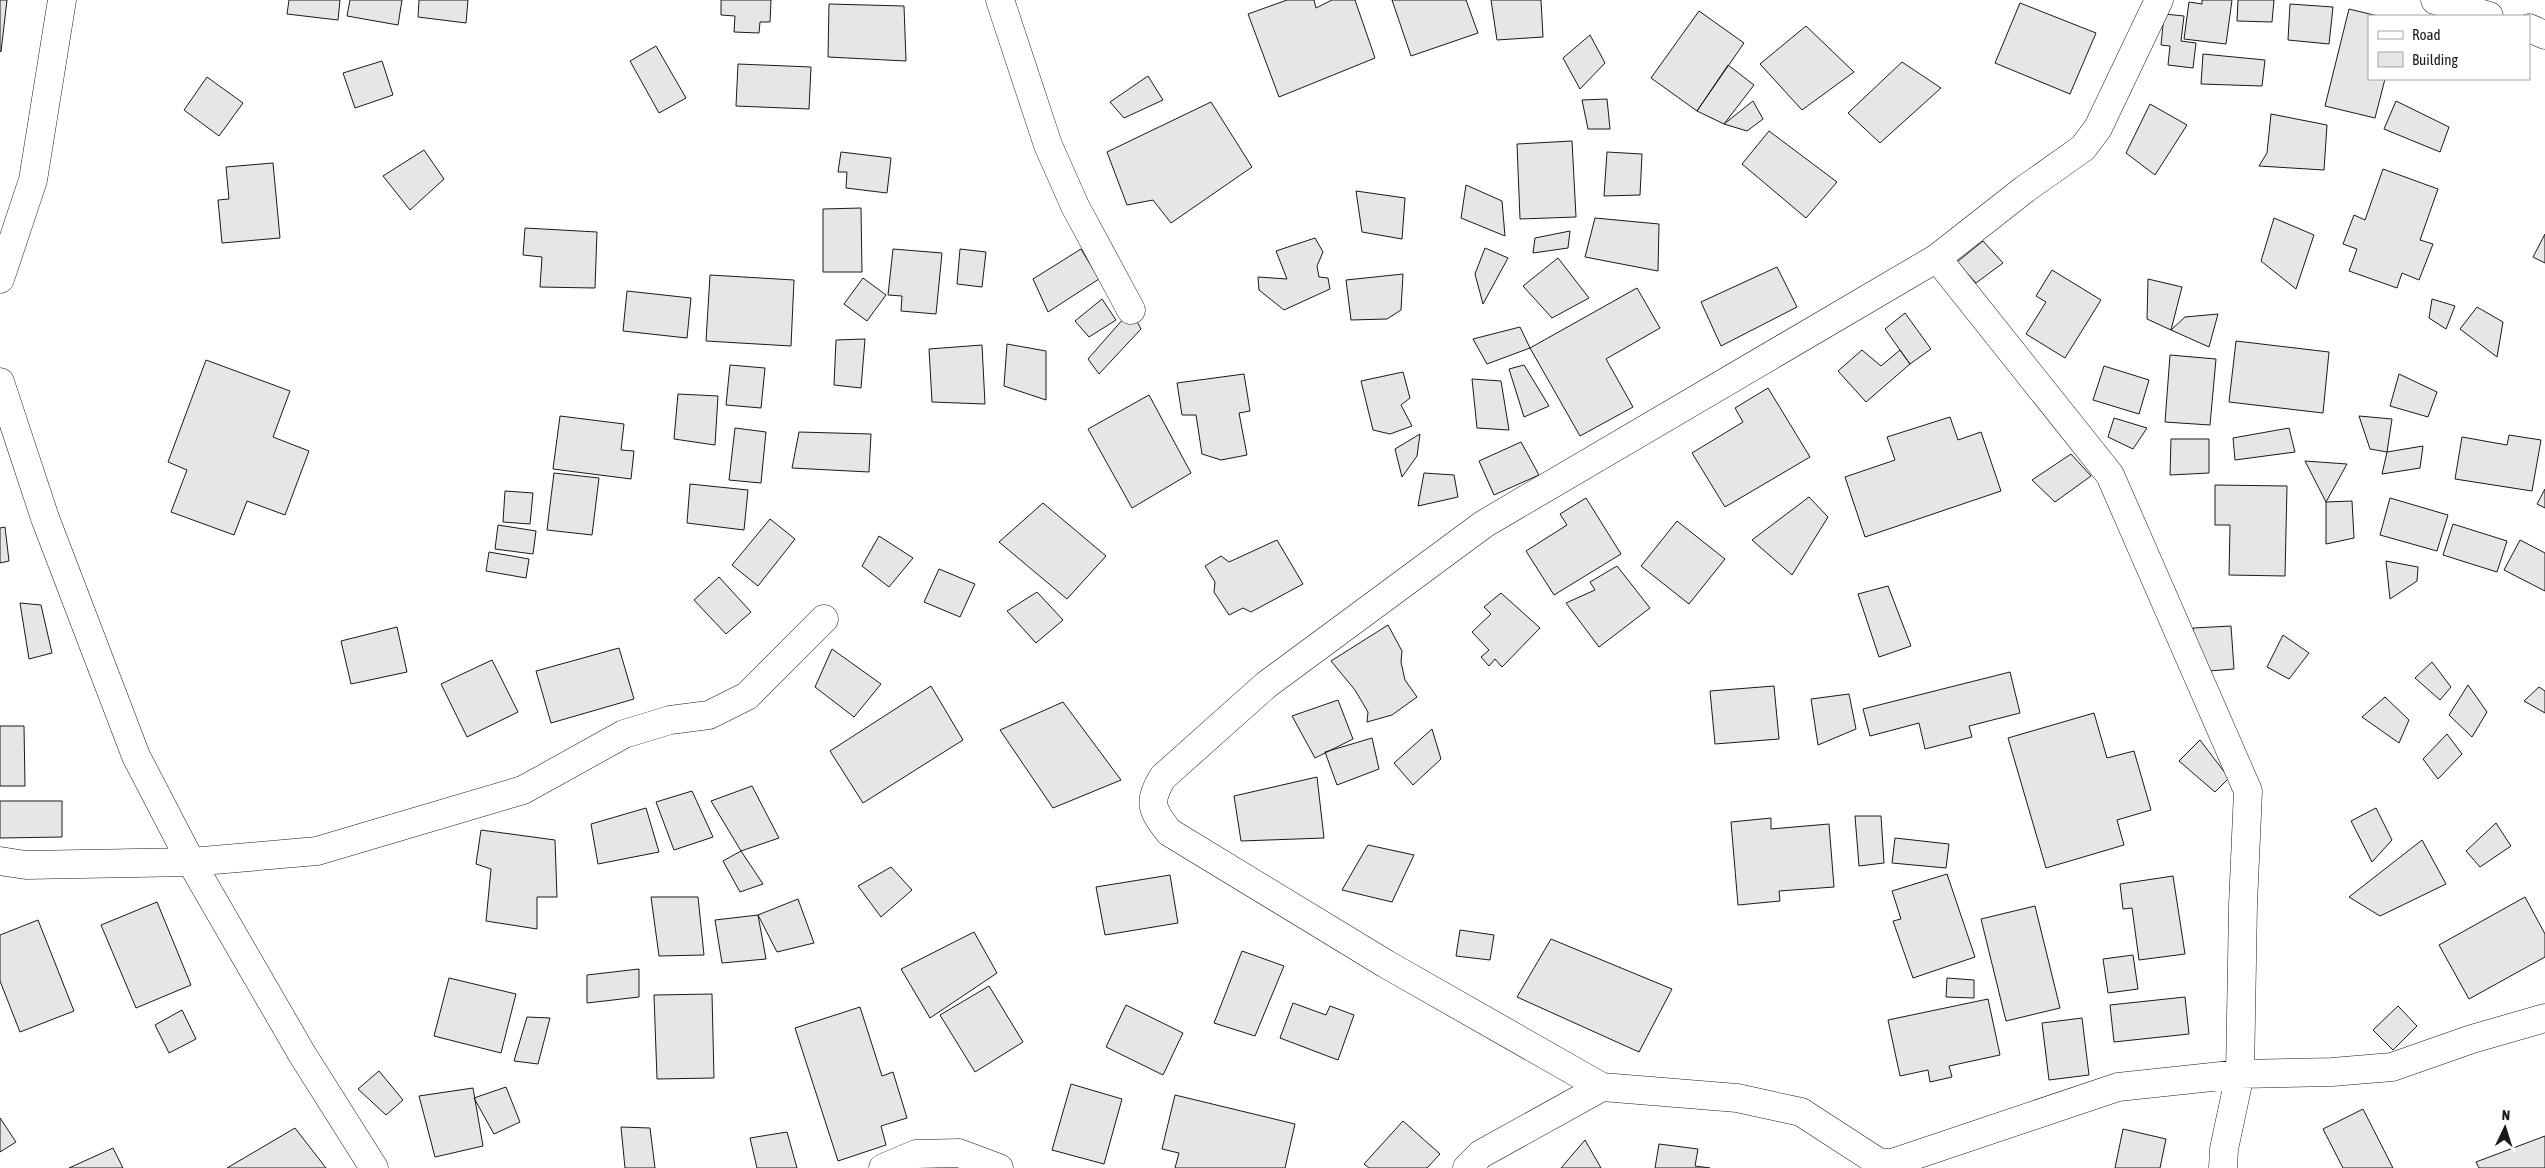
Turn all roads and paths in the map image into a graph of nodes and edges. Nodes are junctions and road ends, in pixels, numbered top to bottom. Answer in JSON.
{"nodes":[{"id":1,"x":62,"y":0,"type":"edge"},
{"id":2,"x":1000,"y":0,"type":"edge"},
{"id":3,"x":2159,"y":0,"type":"edge"},
{"id":4,"x":2435,"y":0,"type":"edge"},
{"id":5,"x":2486,"y":15,"type":"edge"},
{"id":6,"x":2530,"y":28,"type":"edge"},
{"id":7,"x":2545,"y":35,"type":"edge"},
{"id":8,"x":6,"y":237,"type":"edge"},
{"id":9,"x":1937,"y":258,"type":"junction"},
{"id":10,"x":0,"y":279,"type":"edge"},
{"id":11,"x":1130,"y":310,"type":"dead end"},
{"id":12,"x":0,"y":382,"type":"edge"},
{"id":13,"x":824,"y":619,"type":"dead end"},
{"id":14,"x":0,"y":861,"type":"edge"},
{"id":15,"x":190,"y":862,"type":"junction"},
{"id":16,"x":2545,"y":1018,"type":"edge"},
{"id":17,"x":2240,"y":1074,"type":"junction"},
{"id":18,"x":1602,"y":1088,"type":"junction"},
{"id":19,"x":1879,"y":1165,"type":"edge"},
{"id":20,"x":374,"y":1168,"type":"edge"},
{"id":21,"x":883,"y":1168,"type":"edge"},
{"id":22,"x":999,"y":1168,"type":"edge"},
{"id":23,"x":1467,"y":1168,"type":"edge"},
{"id":24,"x":2223,"y":1168,"type":"edge"}],
"edges":[{"from":1,"to":8,"type":"street"},
{"from":2,"to":11,"type":"street"},
{"from":3,"to":9,"type":"street"},
{"from":4,"to":5,"type":"street"},
{"from":6,"to":7,"type":"street"},
{"from":8,"to":10,"type":"street"},
{"from":9,"to":17,"type":"street"},
{"from":9,"to":18,"type":"street"},
{"from":12,"to":15,"type":"street"},
{"from":13,"to":15,"type":"street"},
{"from":14,"to":15,"type":"street"},
{"from":15,"to":20,"type":"street"},
{"from":16,"to":17,"type":"street"},
{"from":17,"to":19,"type":"street"},
{"from":17,"to":24,"type":"street"},
{"from":18,"to":19,"type":"street"},
{"from":18,"to":23,"type":"street"},
{"from":21,"to":22,"type":"street"}]}
